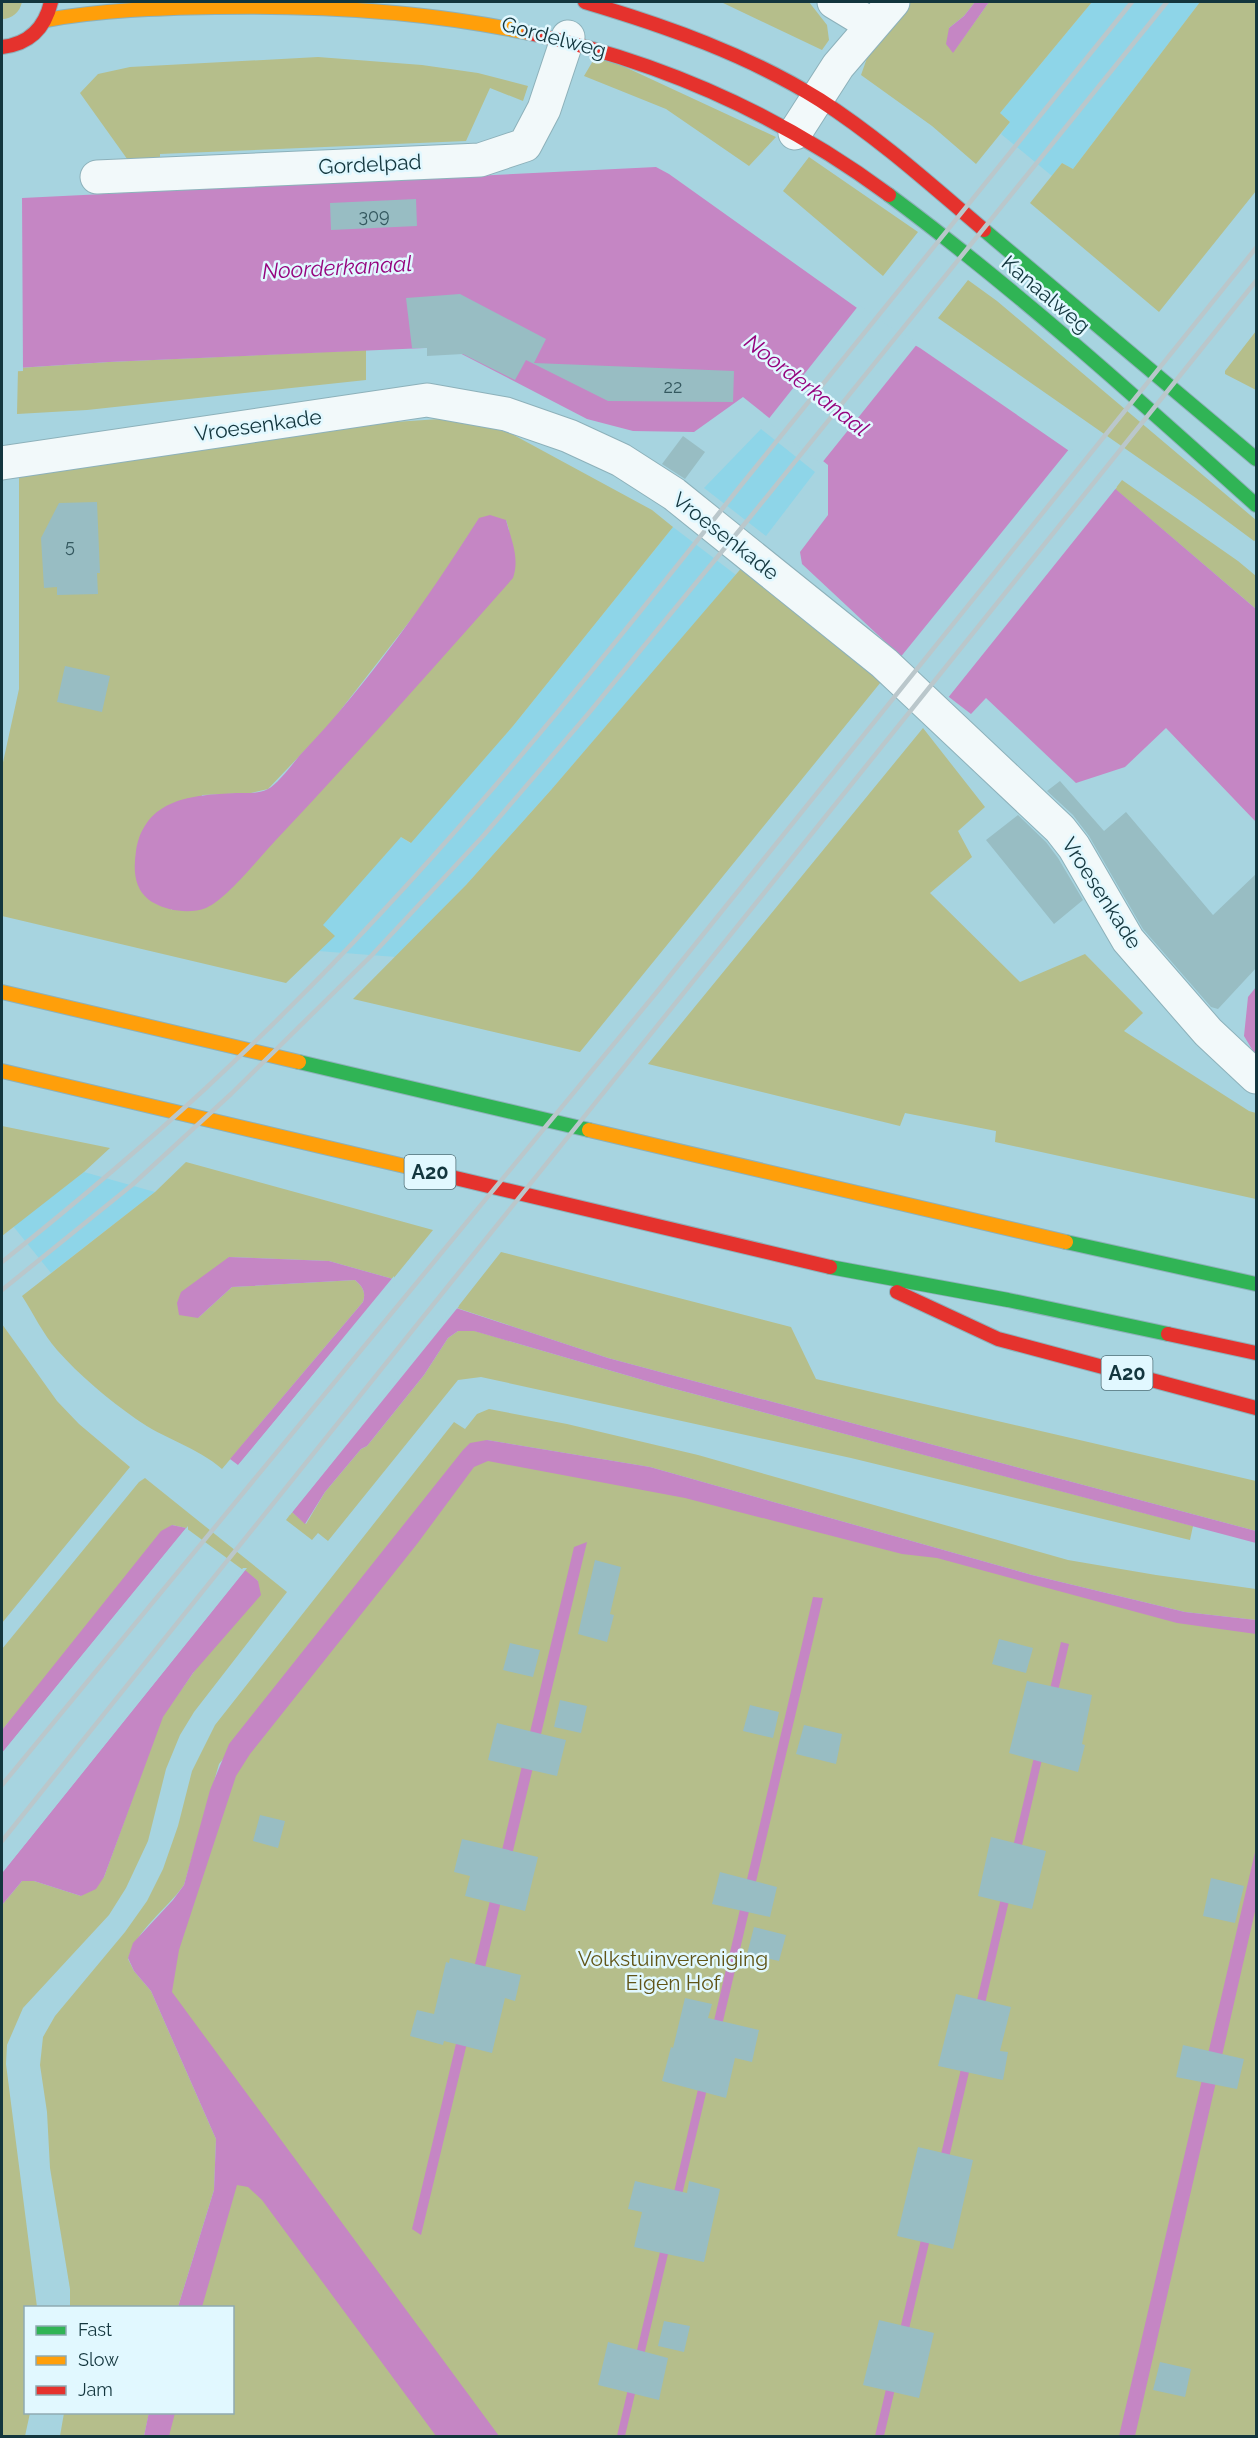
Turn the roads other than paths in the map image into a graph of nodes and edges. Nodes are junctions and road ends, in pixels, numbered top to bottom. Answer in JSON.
{"nodes":[{"id":1,"x":51,"y":2,"type":"edge"},
{"id":2,"x":585,"y":2,"type":"edge"},
{"id":3,"x":834,"y":2,"type":"edge"},
{"id":4,"x":882,"y":13,"type":"edge"},
{"id":5,"x":46,"y":20,"type":"junction"},
{"id":6,"x":568,"y":37,"type":"junction"},
{"id":7,"x":2,"y":47,"type":"edge"},
{"id":8,"x":817,"y":99,"type":"junction"},
{"id":9,"x":795,"y":133,"type":"junction"},
{"id":10,"x":97,"y":177,"type":"dead end"},
{"id":11,"x":1257,"y":459,"type":"edge"},
{"id":12,"x":2,"y":463,"type":"edge"},
{"id":13,"x":1257,"y":505,"type":"edge"},
{"id":14,"x":2,"y":992,"type":"edge"},
{"id":15,"x":2,"y":1071,"type":"edge"},
{"id":16,"x":1257,"y":1077,"type":"edge"},
{"id":17,"x":859,"y":1274,"type":"junction"},
{"id":18,"x":1257,"y":1284,"type":"edge"},
{"id":19,"x":1257,"y":1353,"type":"edge"},
{"id":20,"x":1257,"y":1408,"type":"edge"}],
"edges":[{"from":1,"to":5,"type":"main road"},
{"from":2,"to":8,"type":"main road","name":"Gordelweg"},
{"from":3,"to":4,"type":"street"},
{"from":4,"to":8,"type":"street"},
{"from":5,"to":6,"type":"main road","name":"Gordelweg"},
{"from":5,"to":7,"type":"main road"},
{"from":6,"to":9,"type":"main road","name":"Gordelweg"},
{"from":6,"to":10,"type":"street","name":"Gordelpad"},
{"from":8,"to":9,"type":"street"},
{"from":8,"to":11,"type":"main road","name":"Kanaalweg"},
{"from":9,"to":13,"type":"main road","name":"Kanaalweg"},
{"from":12,"to":16,"type":"street","name":"Vroesenkade"},
{"from":14,"to":18,"type":"main road"},
{"from":15,"to":17,"type":"main road","number":"A20"},
{"from":17,"to":19,"type":"main road","number":"A20"},
{"from":17,"to":20,"type":"main road","number":"A20"}]}
